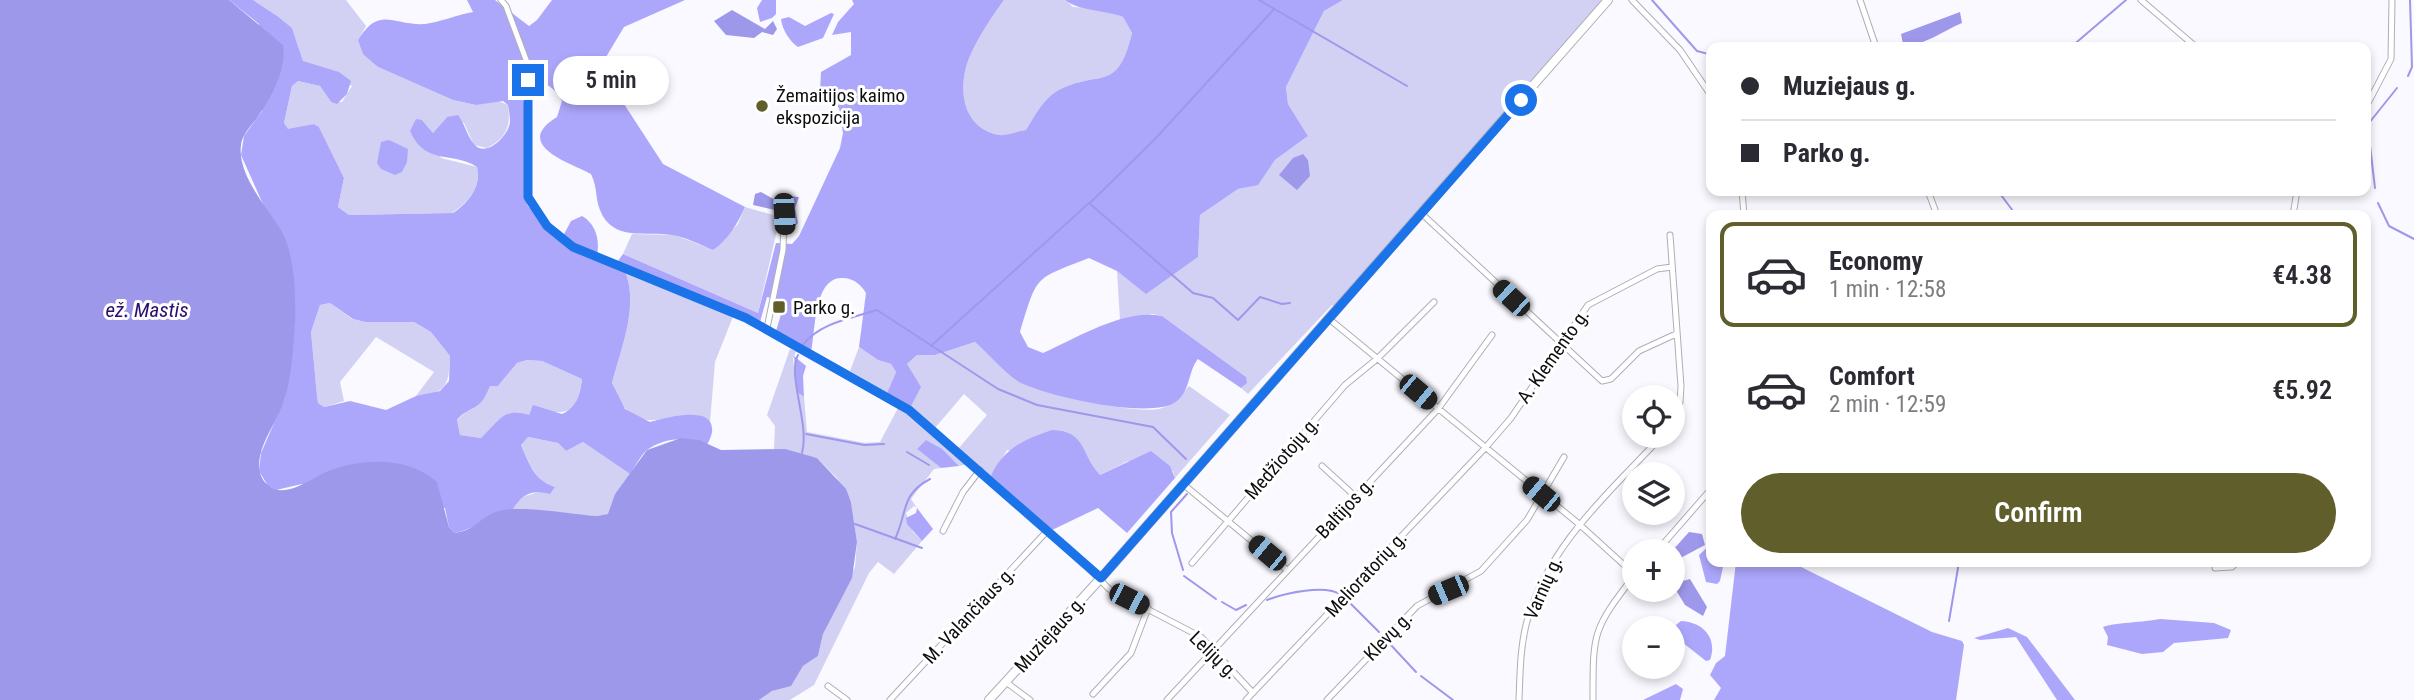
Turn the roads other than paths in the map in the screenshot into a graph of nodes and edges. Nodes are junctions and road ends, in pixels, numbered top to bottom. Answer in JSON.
{"nodes":[{"id":1,"x":501,"y":0,"type":"edge"},
{"id":2,"x":513,"y":0,"type":"edge"},
{"id":3,"x":1608,"y":0,"type":"edge"},
{"id":4,"x":1632,"y":0,"type":"edge"},
{"id":5,"x":1860,"y":0,"type":"edge"},
{"id":6,"x":2392,"y":0,"type":"edge"},
{"id":7,"x":2145,"y":1,"type":"edge"},
{"id":8,"x":506,"y":6,"type":"junction"},
{"id":9,"x":1874,"y":42,"type":"edge"},
{"id":10,"x":2190,"y":42,"type":"edge"},
{"id":11,"x":1706,"y":88,"type":"edge"},
{"id":12,"x":2371,"y":99,"type":"edge"},
{"id":13,"x":1421,"y":213,"type":"junction"},
{"id":14,"x":784,"y":214,"type":"dead end"},
{"id":15,"x":1670,"y":235,"type":"dead end"},
{"id":16,"x":1672,"y":267,"type":"junction"},
{"id":17,"x":1434,"y":302,"type":"dead end"},
{"id":18,"x":1328,"y":318,"type":"junction"},
{"id":19,"x":767,"y":328,"type":"junction"},
{"id":20,"x":1676,"y":334,"type":"junction"},
{"id":21,"x":1492,"y":335,"type":"dead end"},
{"id":22,"x":1560,"y":343,"type":"junction"},
{"id":23,"x":1378,"y":358,"type":"junction"},
{"id":24,"x":1681,"y":385,"type":"edge"},
{"id":25,"x":1438,"y":409,"type":"junction"},
{"id":26,"x":1486,"y":447,"type":"junction"},
{"id":27,"x":1651,"y":448,"type":"edge"},
{"id":28,"x":1564,"y":457,"type":"dead end"},
{"id":29,"x":1322,"y":466,"type":"dead end"},
{"id":30,"x":980,"y":470,"type":"junction"},
{"id":31,"x":1184,"y":484,"type":"junction"},
{"id":32,"x":1541,"y":494,"type":"junction"},
{"id":33,"x":1706,"y":495,"type":"edge"},
{"id":34,"x":1356,"y":497,"type":"junction"},
{"id":35,"x":1227,"y":520,"type":"junction"},
{"id":36,"x":1580,"y":524,"type":"junction"},
{"id":37,"x":1048,"y":530,"type":"junction"},
{"id":38,"x":943,"y":531,"type":"dead end"},
{"id":39,"x":1667,"y":539,"type":"edge"},
{"id":40,"x":1192,"y":563,"type":"dead end"},
{"id":41,"x":1622,"y":564,"type":"edge"},
{"id":42,"x":2232,"y":567,"type":"edge"},
{"id":43,"x":2215,"y":568,"type":"dead end"},
{"id":44,"x":1287,"y":570,"type":"junction"},
{"id":45,"x":1101,"y":578,"type":"junction"},
{"id":46,"x":1622,"y":592,"type":"edge"},
{"id":47,"x":1148,"y":608,"type":"junction"},
{"id":48,"x":1213,"y":651,"type":"junction"},
{"id":49,"x":1006,"y":682,"type":"junction"},
{"id":50,"x":828,"y":686,"type":"dead end"},
{"id":51,"x":1252,"y":693,"type":"junction"},
{"id":52,"x":1093,"y":694,"type":"dead end"},
{"id":53,"x":847,"y":700,"type":"edge"},
{"id":54,"x":890,"y":700,"type":"edge"},
{"id":55,"x":989,"y":700,"type":"edge"},
{"id":56,"x":1030,"y":700,"type":"edge"},
{"id":57,"x":1167,"y":700,"type":"edge"},
{"id":58,"x":1246,"y":700,"type":"edge"},
{"id":59,"x":1327,"y":700,"type":"edge"},
{"id":60,"x":1519,"y":700,"type":"edge"},
{"id":61,"x":1593,"y":700,"type":"edge"}],
"edges":[{"from":1,"to":8,"type":"street"},
{"from":2,"to":8,"type":"street"},
{"from":3,"to":13,"type":"main road","name":"Muziejaus g."},
{"from":4,"to":11,"type":"street"},
{"from":5,"to":9,"type":"street"},
{"from":6,"to":12,"type":"street"},
{"from":7,"to":10,"type":"street"},
{"from":8,"to":19,"type":"street"},
{"from":13,"to":18,"type":"main road","name":"Muziejaus g."},
{"from":13,"to":22,"type":"street"},
{"from":14,"to":19,"type":"street"},
{"from":15,"to":16,"type":"street"},
{"from":16,"to":20,"type":"street"},
{"from":16,"to":22,"type":"street","name":"A. Klemento g."},
{"from":17,"to":23,"type":"street","name":"Medžiotojų g."},
{"from":18,"to":23,"type":"street"},
{"from":18,"to":31,"type":"main road","name":"Muziejaus g."},
{"from":19,"to":30,"type":"street"},
{"from":20,"to":22,"type":"street"},
{"from":20,"to":24,"type":"street"},
{"from":21,"to":25,"type":"street","name":"Baltijos g."},
{"from":22,"to":26,"type":"street","name":"A. Klemento g."},
{"from":23,"to":25,"type":"street"},
{"from":23,"to":35,"type":"street","name":"Medžiotojų g."},
{"from":25,"to":26,"type":"street"},
{"from":25,"to":34,"type":"street","name":"Baltijos g."},
{"from":26,"to":32,"type":"street"},
{"from":26,"to":51,"type":"street","name":"Melioratorių g."},
{"from":27,"to":36,"type":"street","name":"Varnių g."},
{"from":28,"to":32,"type":"street","name":"Klevų g."},
{"from":29,"to":34,"type":"street"},
{"from":30,"to":37,"type":"street"},
{"from":30,"to":38,"type":"street"},
{"from":31,"to":35,"type":"street"},
{"from":31,"to":45,"type":"main road","name":"Muziejaus g."},
{"from":32,"to":36,"type":"street"},
{"from":32,"to":59,"type":"street","name":"Klevų g."},
{"from":33,"to":39,"type":"street"},
{"from":34,"to":44,"type":"street","name":"Baltijos g."},
{"from":35,"to":40,"type":"street","name":"Medžiotojų g."},
{"from":35,"to":44,"type":"street"},
{"from":36,"to":41,"type":"street"},
{"from":36,"to":60,"type":"street","name":"Varnių g."},
{"from":37,"to":45,"type":"street"},
{"from":37,"to":54,"type":"street","name":"M. Valančiaus g."},
{"from":42,"to":43,"type":"street"},
{"from":44,"to":48,"type":"street","name":"Baltijos g."},
{"from":45,"to":47,"type":"street","name":"Lelijų g."},
{"from":45,"to":49,"type":"main road","name":"Muziejaus g."},
{"from":46,"to":61,"type":"street"},
{"from":47,"to":48,"type":"street","name":"Lelijų g."},
{"from":47,"to":52,"type":"street"},
{"from":48,"to":51,"type":"street","name":"Lelijų g."},
{"from":48,"to":57,"type":"street","name":"Baltijos g."},
{"from":49,"to":55,"type":"main road","name":"Muziejaus g."},
{"from":49,"to":56,"type":"street"},
{"from":50,"to":53,"type":"street"},
{"from":51,"to":58,"type":"street","name":"Melioratorių g."}]}
